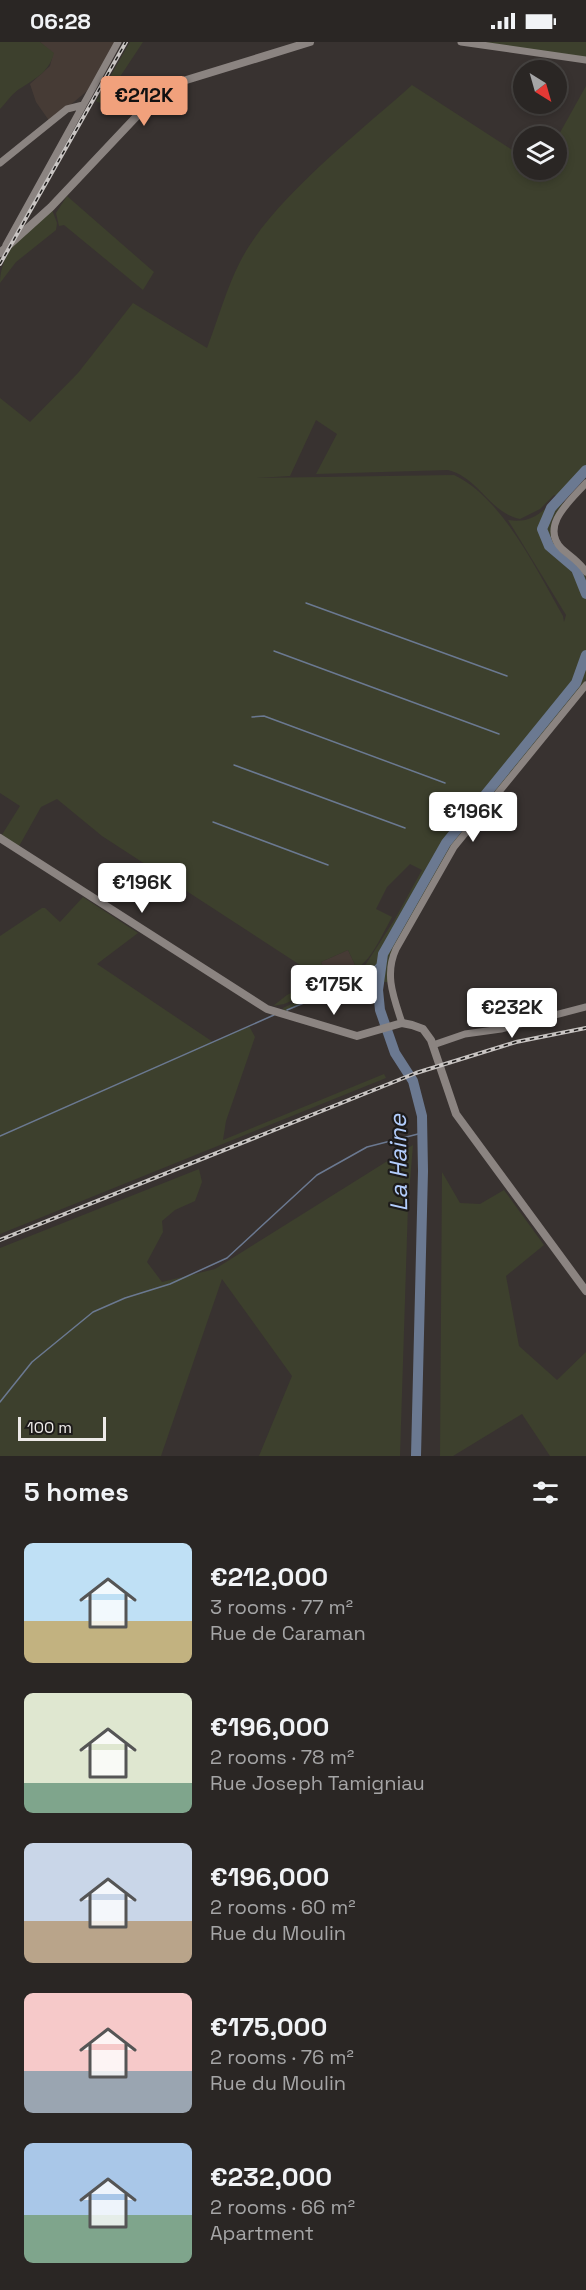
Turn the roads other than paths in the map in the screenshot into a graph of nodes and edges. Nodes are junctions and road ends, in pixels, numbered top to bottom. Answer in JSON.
{"nodes":[{"id":1,"x":118,"y":42,"type":"edge"},
{"id":2,"x":310,"y":42,"type":"edge"},
{"id":3,"x":460,"y":42,"type":"edge"},
{"id":4,"x":586,"y":60,"type":"edge"},
{"id":5,"x":83,"y":105,"type":"junction"},
{"id":6,"x":0,"y":163,"type":"edge"},
{"id":7,"x":2,"y":252,"type":"edge"},
{"id":8,"x":586,"y":483,"type":"edge"},
{"id":9,"x":586,"y":572,"type":"edge"},
{"id":10,"x":586,"y":685,"type":"edge"},
{"id":11,"x":0,"y":838,"type":"edge"},
{"id":12,"x":586,"y":1007,"type":"edge"},
{"id":13,"x":398,"y":1024,"type":"junction"},
{"id":14,"x":433,"y":1045,"type":"junction"},
{"id":15,"x":586,"y":1291,"type":"edge"}],
"edges":[{"from":1,"to":5,"type":"street"},
{"from":2,"to":7,"type":"street"},
{"from":3,"to":4,"type":"street"},
{"from":5,"to":6,"type":"street"},
{"from":5,"to":7,"type":"street"},
{"from":8,"to":9,"type":"street"},
{"from":10,"to":13,"type":"street"},
{"from":11,"to":13,"type":"street"},
{"from":12,"to":14,"type":"street"},
{"from":13,"to":14,"type":"street"},
{"from":14,"to":15,"type":"street"}]}
